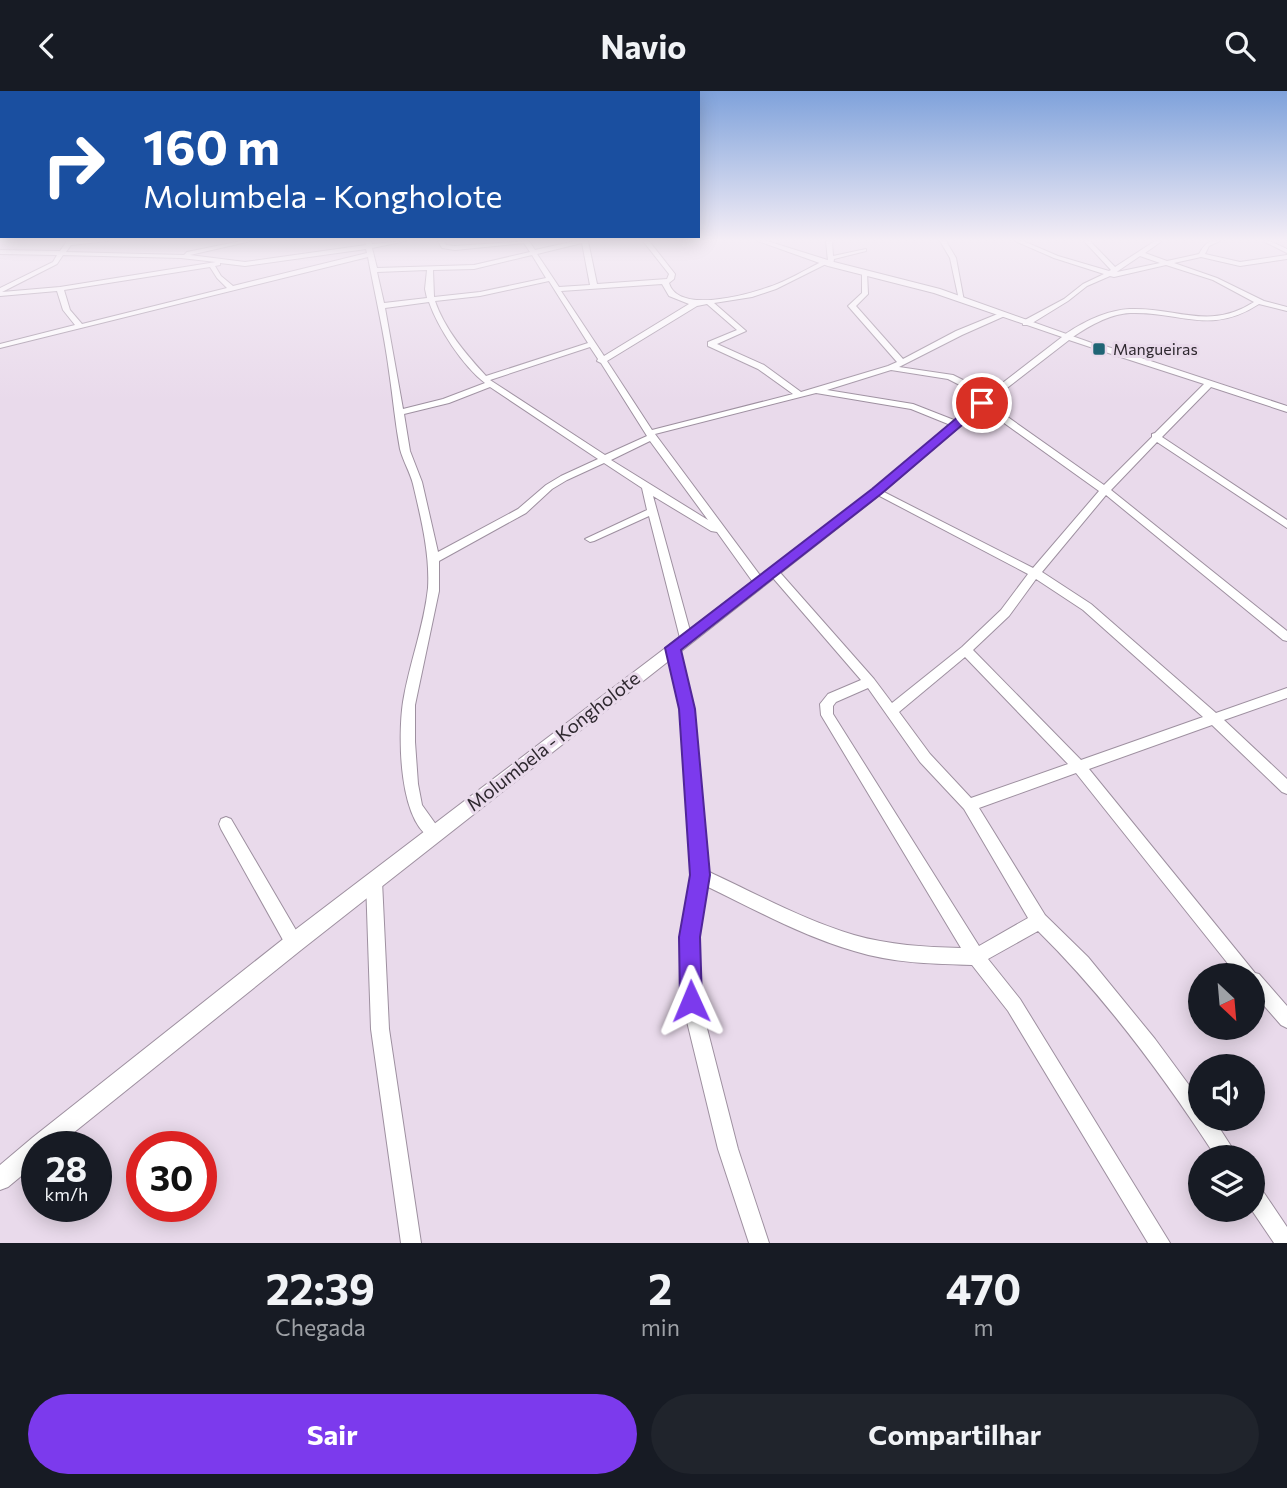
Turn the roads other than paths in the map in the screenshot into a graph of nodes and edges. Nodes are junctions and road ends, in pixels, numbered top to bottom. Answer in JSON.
{"nodes":[{"id":1,"x":62,"y":295,"type":"edge"},
{"id":2,"x":208,"y":295,"type":"edge"},
{"id":3,"x":378,"y":295,"type":"edge"},
{"id":4,"x":431,"y":295,"type":"edge"},
{"id":5,"x":471,"y":295,"type":"edge"},
{"id":6,"x":562,"y":295,"type":"edge"},
{"id":7,"x":672,"y":295,"type":"edge"},
{"id":8,"x":745,"y":295,"type":"edge"},
{"id":9,"x":864,"y":295,"type":"edge"},
{"id":10,"x":944,"y":295,"type":"edge"},
{"id":11,"x":961,"y":295,"type":"edge"},
{"id":12,"x":1074,"y":295,"type":"edge"},
{"id":13,"x":1244,"y":295,"type":"edge"},
{"id":14,"x":431,"y":298,"type":"junction"},
{"id":15,"x":962,"y":300,"type":"junction"},
{"id":16,"x":1258,"y":302,"type":"junction"},
{"id":17,"x":710,"y":303,"type":"junction"},
{"id":18,"x":695,"y":305,"type":"junction"},
{"id":19,"x":380,"y":306,"type":"junction"},
{"id":20,"x":1287,"y":309,"type":"edge"},
{"id":21,"x":1003,"y":316,"type":"junction"},
{"id":22,"x":1026,"y":323,"type":"junction"},
{"id":23,"x":80,"y":326,"type":"junction"},
{"id":24,"x":1067,"y":337,"type":"junction"},
{"id":25,"x":592,"y":344,"type":"junction"},
{"id":26,"x":0,"y":346,"type":"edge"},
{"id":27,"x":1099,"y":347,"type":"joint"},
{"id":28,"x":601,"y":361,"type":"junction"},
{"id":29,"x":902,"y":362,"type":"junction"},
{"id":30,"x":891,"y":368,"type":"junction"},
{"id":31,"x":487,"y":382,"type":"junction"},
{"id":32,"x":1210,"y":383,"type":"junction"},
{"id":33,"x":814,"y":390,"type":"junction"},
{"id":34,"x":800,"y":395,"type":"junction"},
{"id":35,"x":986,"y":400,"type":"junction"},
{"id":36,"x":1287,"y":409,"type":"edge"},
{"id":37,"x":399,"y":413,"type":"junction"},
{"id":38,"x":956,"y":424,"type":"junction"},
{"id":39,"x":651,"y":435,"type":"junction"},
{"id":40,"x":1156,"y":436,"type":"junction"},
{"id":41,"x":606,"y":459,"type":"junction"},
{"id":42,"x":646,"y":487,"type":"junction"},
{"id":43,"x":1105,"y":490,"type":"junction"},
{"id":44,"x":877,"y":492,"type":"junction"},
{"id":45,"x":650,"y":512,"type":"junction"},
{"id":46,"x":1287,"y":525,"type":"edge"},
{"id":47,"x":721,"y":533,"type":"junction"},
{"id":48,"x":590,"y":539,"type":"dead end"},
{"id":49,"x":434,"y":559,"type":"junction"},
{"id":50,"x":772,"y":571,"type":"junction"},
{"id":51,"x":1035,"y":573,"type":"junction"},
{"id":52,"x":759,"y":582,"type":"junction"},
{"id":53,"x":1287,"y":637,"type":"edge"},
{"id":54,"x":679,"y":643,"type":"junction"},
{"id":55,"x":966,"y":650,"type":"junction"},
{"id":56,"x":870,"y":683,"type":"junction"},
{"id":57,"x":1287,"y":693,"type":"edge"},
{"id":58,"x":891,"y":711,"type":"junction"},
{"id":59,"x":1214,"y":719,"type":"junction"},
{"id":60,"x":1079,"y":767,"type":"junction"},
{"id":61,"x":1287,"y":787,"type":"edge"},
{"id":62,"x":969,"y":805,"type":"junction"},
{"id":63,"x":226,"y":824,"type":"dead end"},
{"id":64,"x":435,"y":833,"type":"junction"},
{"id":65,"x":700,"y":875,"type":"junction"},
{"id":66,"x":374,"y":881,"type":"junction"},
{"id":67,"x":1039,"y":921,"type":"junction"},
{"id":68,"x":294,"y":943,"type":"junction"},
{"id":69,"x":976,"y":957,"type":"junction"},
{"id":70,"x":1238,"y":963,"type":"edge"},
{"id":71,"x":1265,"y":994,"type":"edge"},
{"id":72,"x":1287,"y":1019,"type":"edge"},
{"id":73,"x":1188,"y":1099,"type":"edge"},
{"id":74,"x":59,"y":1131,"type":"edge"},
{"id":75,"x":21,"y":1161,"type":"edge"},
{"id":76,"x":0,"y":1178,"type":"edge"},
{"id":77,"x":1265,"y":1212,"type":"edge"},
{"id":78,"x":411,"y":1243,"type":"edge"},
{"id":79,"x":758,"y":1243,"type":"edge"},
{"id":80,"x":1160,"y":1243,"type":"edge"},
{"id":81,"x":1286,"y":1243,"type":"edge"}],
"edges":[{"from":1,"to":23,"type":"street"},
{"from":2,"to":23,"type":"street"},
{"from":3,"to":19,"type":"street"},
{"from":4,"to":14,"type":"street"},
{"from":5,"to":14,"type":"street"},
{"from":6,"to":25,"type":"street"},
{"from":7,"to":18,"type":"street"},
{"from":8,"to":17,"type":"street"},
{"from":9,"to":29,"type":"street"},
{"from":10,"to":15,"type":"street"},
{"from":11,"to":15,"type":"street"},
{"from":12,"to":22,"type":"street"},
{"from":13,"to":16,"type":"street"},
{"from":14,"to":19,"type":"street"},
{"from":14,"to":31,"type":"street"},
{"from":15,"to":21,"type":"street"},
{"from":16,"to":20,"type":"street"},
{"from":16,"to":24,"type":"street"},
{"from":17,"to":18,"type":"street"},
{"from":17,"to":34,"type":"street"},
{"from":18,"to":28,"type":"street"},
{"from":19,"to":37,"type":"street"},
{"from":21,"to":22,"type":"street"},
{"from":21,"to":29,"type":"street"},
{"from":22,"to":24,"type":"street"},
{"from":23,"to":26,"type":"street"},
{"from":24,"to":27,"type":"street"},
{"from":24,"to":35,"type":"street","name":"Molumbela - Kongholote"},
{"from":25,"to":28,"type":"street"},
{"from":25,"to":31,"type":"street"},
{"from":27,"to":32,"type":"street"},
{"from":28,"to":39,"type":"street"},
{"from":29,"to":30,"type":"street"},
{"from":30,"to":33,"type":"street"},
{"from":30,"to":35,"type":"street"},
{"from":31,"to":37,"type":"street"},
{"from":31,"to":41,"type":"street"},
{"from":32,"to":36,"type":"street"},
{"from":32,"to":40,"type":"street"},
{"from":33,"to":34,"type":"street"},
{"from":33,"to":38,"type":"street"},
{"from":34,"to":39,"type":"street"},
{"from":35,"to":38,"type":"street","name":"Molumbela - Kongholote"},
{"from":35,"to":43,"type":"street"},
{"from":37,"to":49,"type":"street"},
{"from":38,"to":44,"type":"street","name":"Molumbela - Kongholote"},
{"from":39,"to":41,"type":"street"},
{"from":39,"to":47,"type":"street"},
{"from":40,"to":43,"type":"street"},
{"from":40,"to":46,"type":"street"},
{"from":41,"to":42,"type":"street"},
{"from":41,"to":49,"type":"street"},
{"from":42,"to":45,"type":"street"},
{"from":42,"to":47,"type":"street"},
{"from":43,"to":51,"type":"street"},
{"from":43,"to":53,"type":"street"},
{"from":44,"to":50,"type":"street","name":"Molumbela - Kongholote"},
{"from":44,"to":51,"type":"street"},
{"from":45,"to":48,"type":"street"},
{"from":45,"to":54,"type":"street"},
{"from":47,"to":52,"type":"street"},
{"from":49,"to":64,"type":"street"},
{"from":50,"to":52,"type":"street","name":"Molumbela - Kongholote"},
{"from":50,"to":56,"type":"street"},
{"from":51,"to":55,"type":"street"},
{"from":51,"to":59,"type":"street"},
{"from":52,"to":54,"type":"street","name":"Molumbela - Kongholote"},
{"from":54,"to":64,"type":"street","name":"Molumbela - Kongholote"},
{"from":54,"to":65,"type":"street"},
{"from":55,"to":58,"type":"street"},
{"from":55,"to":60,"type":"street"},
{"from":56,"to":58,"type":"street"},
{"from":56,"to":69,"type":"street"},
{"from":57,"to":59,"type":"street"},
{"from":58,"to":62,"type":"street"},
{"from":59,"to":60,"type":"street"},
{"from":59,"to":61,"type":"street"},
{"from":60,"to":62,"type":"street"},
{"from":60,"to":70,"type":"street"},
{"from":62,"to":67,"type":"street"},
{"from":63,"to":68,"type":"street"},
{"from":64,"to":66,"type":"street","name":"Molumbela - Kongholote"},
{"from":65,"to":69,"type":"street"},
{"from":65,"to":79,"type":"street"},
{"from":66,"to":68,"type":"street","name":"Molumbela - Kongholote"},
{"from":66,"to":78,"type":"street"},
{"from":67,"to":69,"type":"street"},
{"from":67,"to":73,"type":"street"},
{"from":68,"to":74,"type":"street","name":"Molumbela - Kongholote"},
{"from":69,"to":80,"type":"street"},
{"from":71,"to":72,"type":"street"},
{"from":75,"to":76,"type":"street","name":"Molumbela - Kongholote"},
{"from":77,"to":81,"type":"street"}]}
